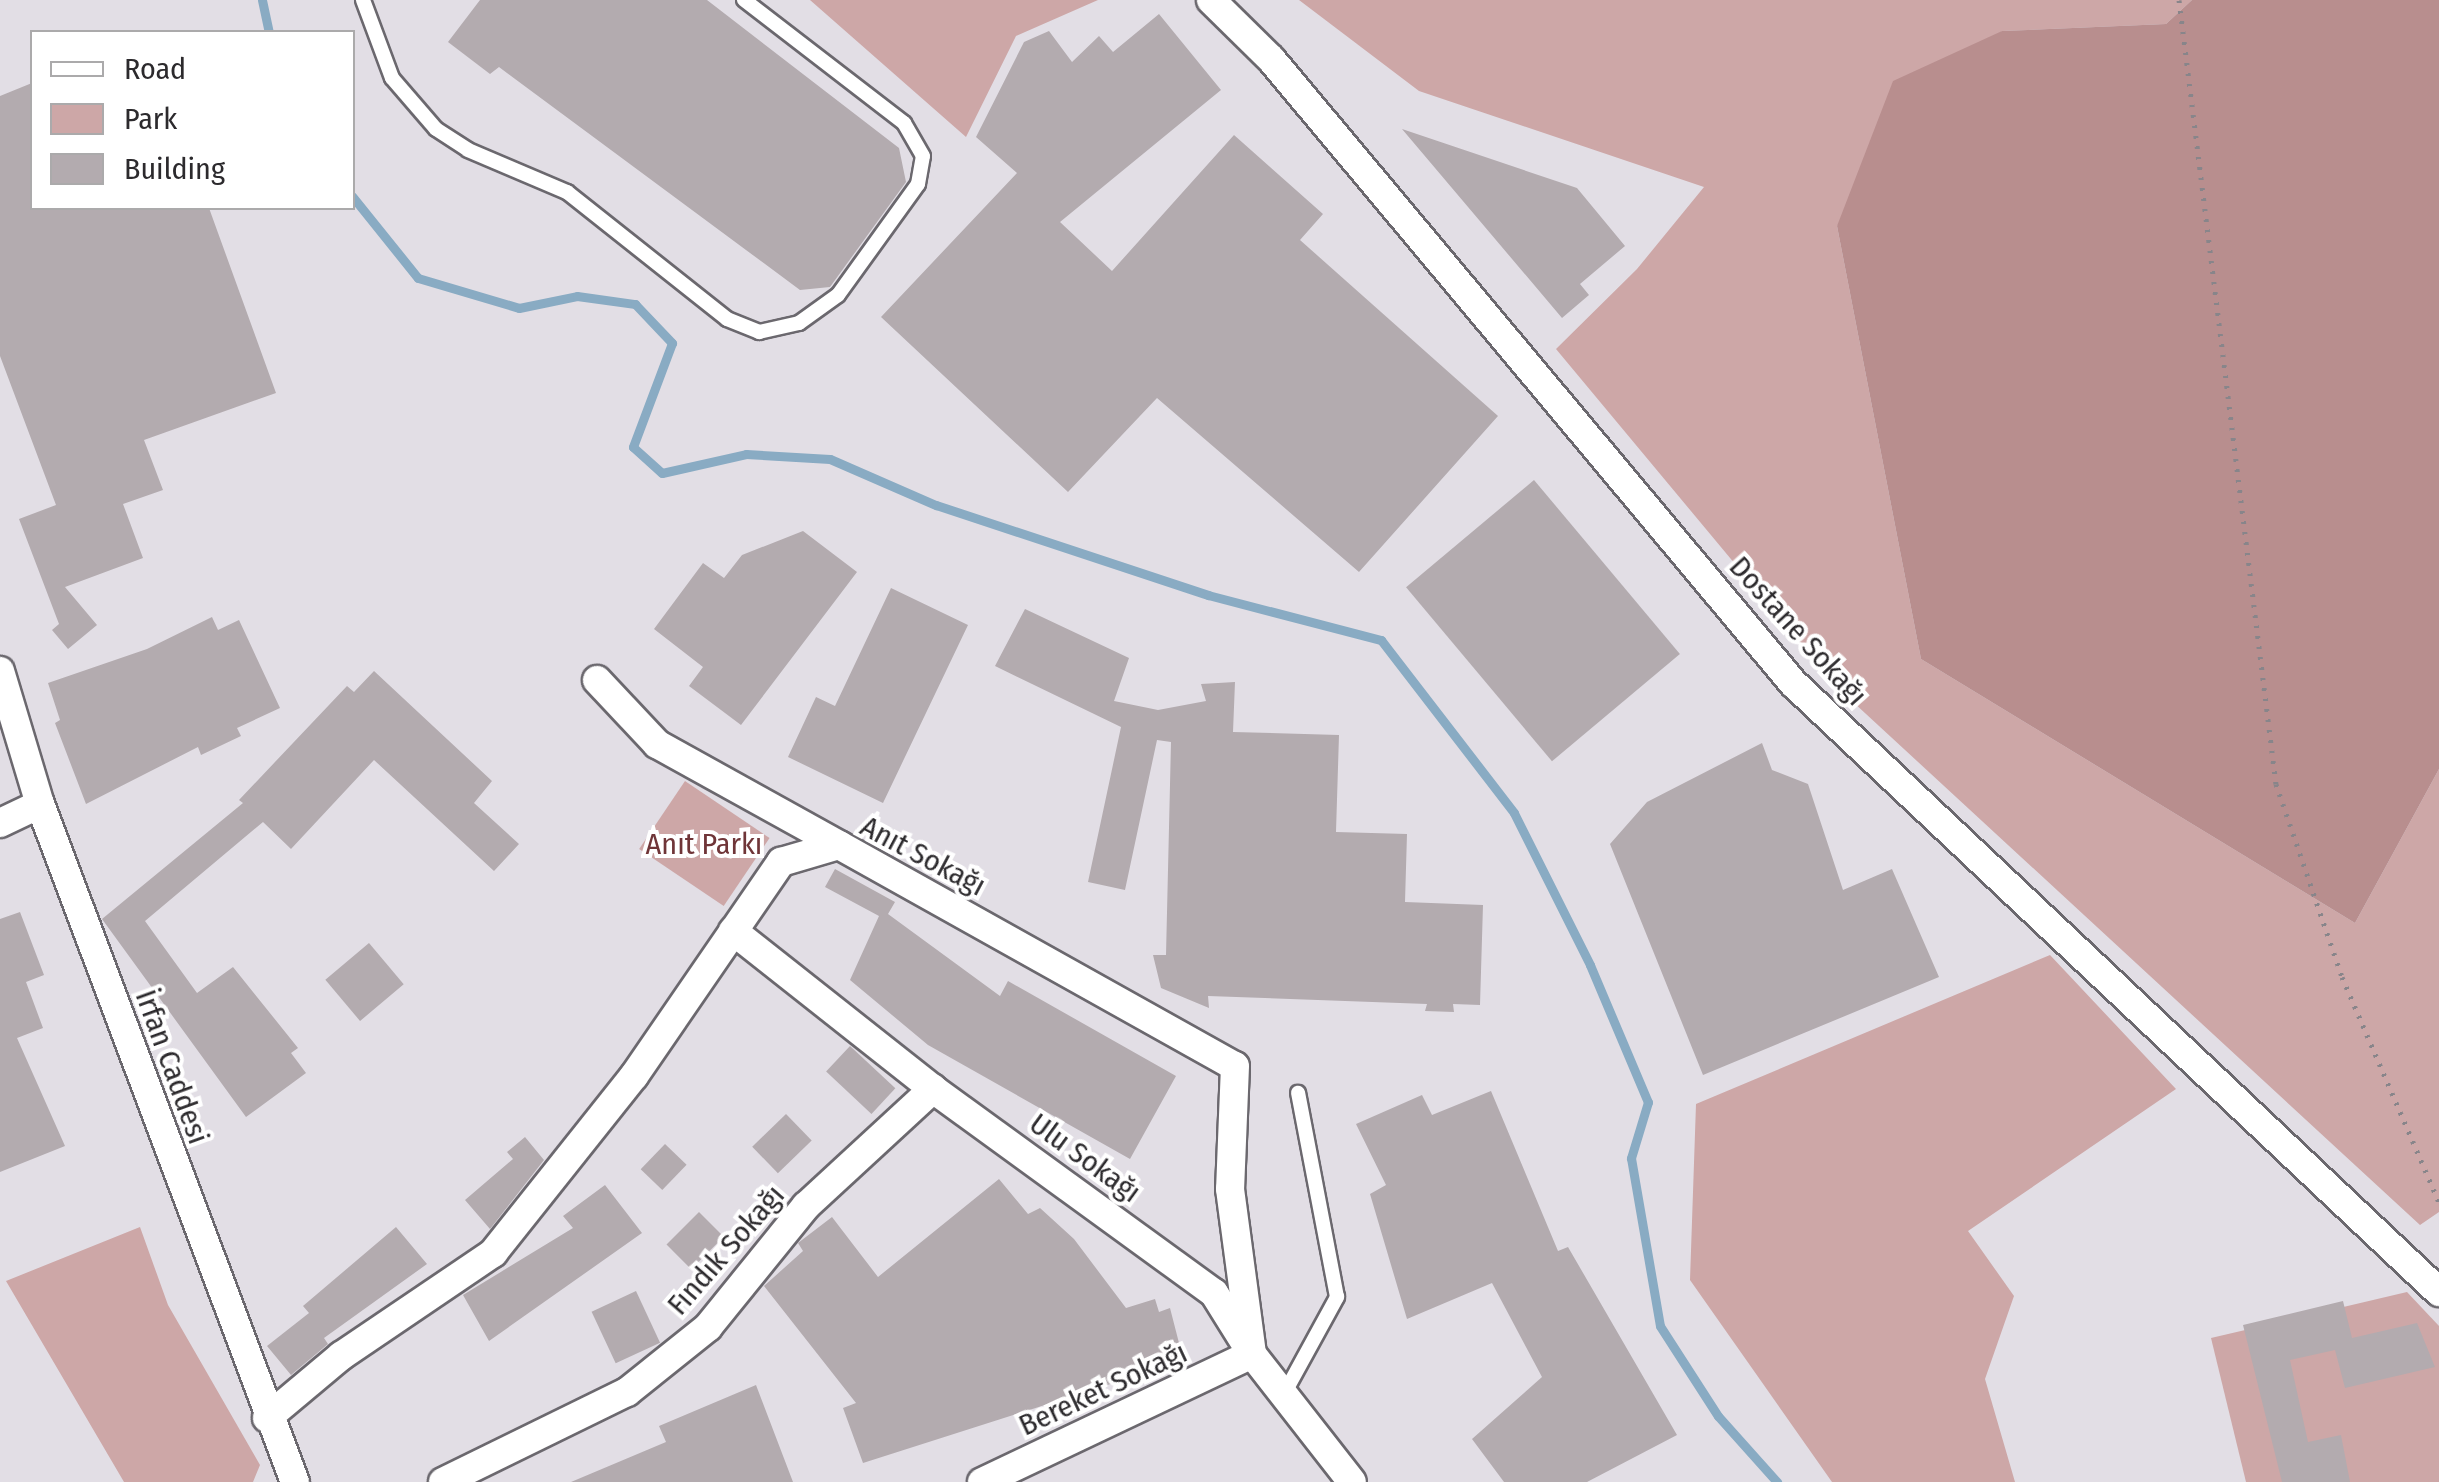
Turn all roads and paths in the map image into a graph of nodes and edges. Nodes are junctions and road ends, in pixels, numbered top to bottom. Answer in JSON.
{"nodes":[{"id":1,"x":363,"y":0,"type":"edge"},
{"id":2,"x":744,"y":0,"type":"edge"},
{"id":3,"x":1211,"y":0,"type":"edge"},
{"id":4,"x":2180,"y":0,"type":"edge"},
{"id":5,"x":0,"y":671,"type":"edge"},
{"id":6,"x":598,"y":680,"type":"dead end"},
{"id":7,"x":40,"y":804,"type":"junction"},
{"id":8,"x":0,"y":823,"type":"edge"},
{"id":9,"x":838,"y":845,"type":"junction"},
{"id":10,"x":733,"y":931,"type":"junction"},
{"id":11,"x":933,"y":1090,"type":"junction"},
{"id":12,"x":1298,"y":1094,"type":"dead end"},
{"id":13,"x":2439,"y":1202,"type":"edge"},
{"id":14,"x":2439,"y":1292,"type":"edge"},
{"id":15,"x":1252,"y":1354,"type":"junction"},
{"id":16,"x":1284,"y":1394,"type":"junction"},
{"id":17,"x":268,"y":1418,"type":"junction"},
{"id":18,"x":290,"y":1480,"type":"edge"},
{"id":19,"x":443,"y":1482,"type":"edge"},
{"id":20,"x":982,"y":1482,"type":"edge"},
{"id":21,"x":1352,"y":1482,"type":"edge"}],
"edges":[{"from":1,"to":2,"type":"lane"},
{"from":3,"to":14,"type":"street","name":"Dostane Sokağı"},
{"from":4,"to":13,"type":"path"},
{"from":5,"to":7,"type":"street","name":"İrfan Caddesi"},
{"from":6,"to":9,"type":"street"},
{"from":7,"to":8,"type":"street"},
{"from":7,"to":17,"type":"street","name":"İrfan Caddesi"},
{"from":9,"to":10,"type":"street","name":"Anıt Sokağı"},
{"from":9,"to":15,"type":"street","name":"Anıt Sokağı"},
{"from":10,"to":11,"type":"street","name":"Ulu Sokağı"},
{"from":10,"to":17,"type":"street","name":"Anıt Sokağı"},
{"from":11,"to":15,"type":"street","name":"Ulu Sokağı"},
{"from":11,"to":19,"type":"street","name":"Fındık Sokağı"},
{"from":12,"to":16,"type":"lane"},
{"from":15,"to":16,"type":"street","name":"Ulu Sokağı"},
{"from":15,"to":20,"type":"street","name":"Bereket Sokağı"},
{"from":16,"to":21,"type":"street","name":"Ulu Sokağı"},
{"from":17,"to":18,"type":"street","name":"İrfan Caddesi"}]}
